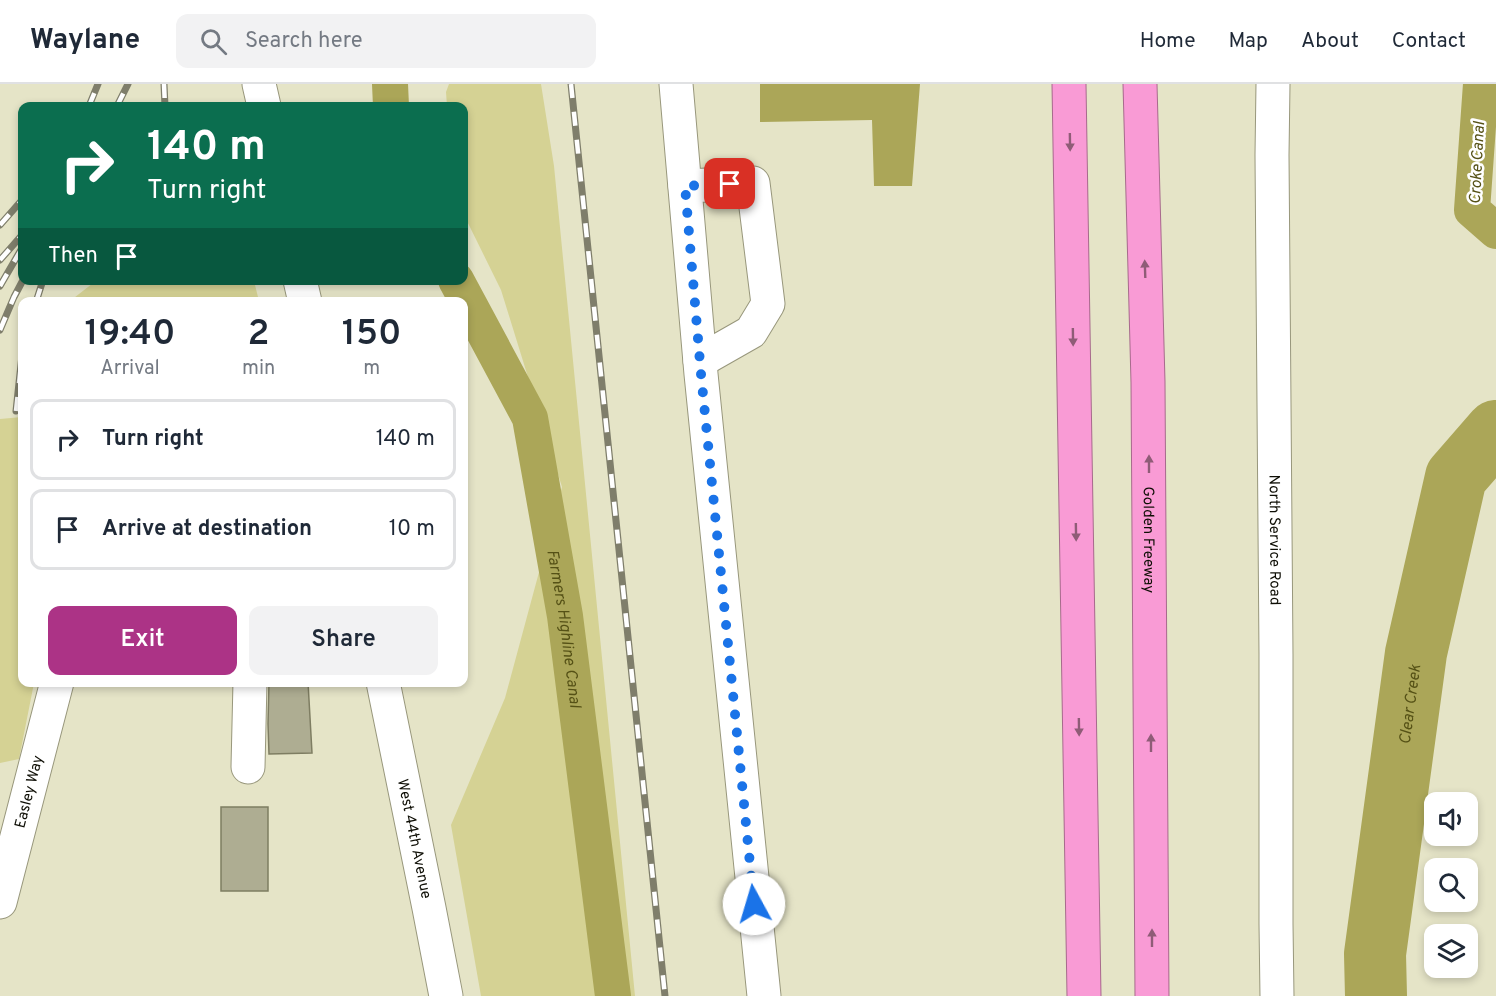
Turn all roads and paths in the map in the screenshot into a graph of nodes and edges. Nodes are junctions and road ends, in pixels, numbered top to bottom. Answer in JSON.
{"nodes":[{"id":1,"x":259,"y":84,"type":"edge"},
{"id":2,"x":676,"y":84,"type":"edge"},
{"id":3,"x":1069,"y":84,"type":"edge"},
{"id":4,"x":1140,"y":84,"type":"edge"},
{"id":5,"x":1273,"y":84,"type":"edge"},
{"id":6,"x":263,"y":102,"type":"edge"},
{"id":7,"x":685,"y":186,"type":"junction"},
{"id":8,"x":700,"y":361,"type":"junction"},
{"id":9,"x":56,"y":687,"type":"edge"},
{"id":10,"x":250,"y":687,"type":"edge"},
{"id":11,"x":384,"y":687,"type":"edge"},
{"id":12,"x":248,"y":767,"type":"dead end"},
{"id":13,"x":0,"y":902,"type":"edge"},
{"id":14,"x":446,"y":996,"type":"edge"},
{"id":15,"x":764,"y":996,"type":"edge"},
{"id":16,"x":1084,"y":996,"type":"edge"},
{"id":17,"x":1152,"y":996,"type":"edge"},
{"id":18,"x":1277,"y":996,"type":"edge"}],
"edges":[{"from":1,"to":6,"type":"street"},
{"from":2,"to":7,"type":"street"},
{"from":3,"to":16,"type":"highway","one_way":true},
{"from":17,"to":4,"type":"highway","name":"Golden Freeway","one_way":true},
{"from":5,"to":18,"type":"street","name":"North Service Road"},
{"from":7,"to":8,"type":"street"},
{"from":7,"to":8,"type":"street"},
{"from":8,"to":15,"type":"street"},
{"from":9,"to":13,"type":"street","name":"Easley Way"},
{"from":10,"to":12,"type":"street"},
{"from":11,"to":14,"type":"street","name":"West 44th Avenue"}]}
